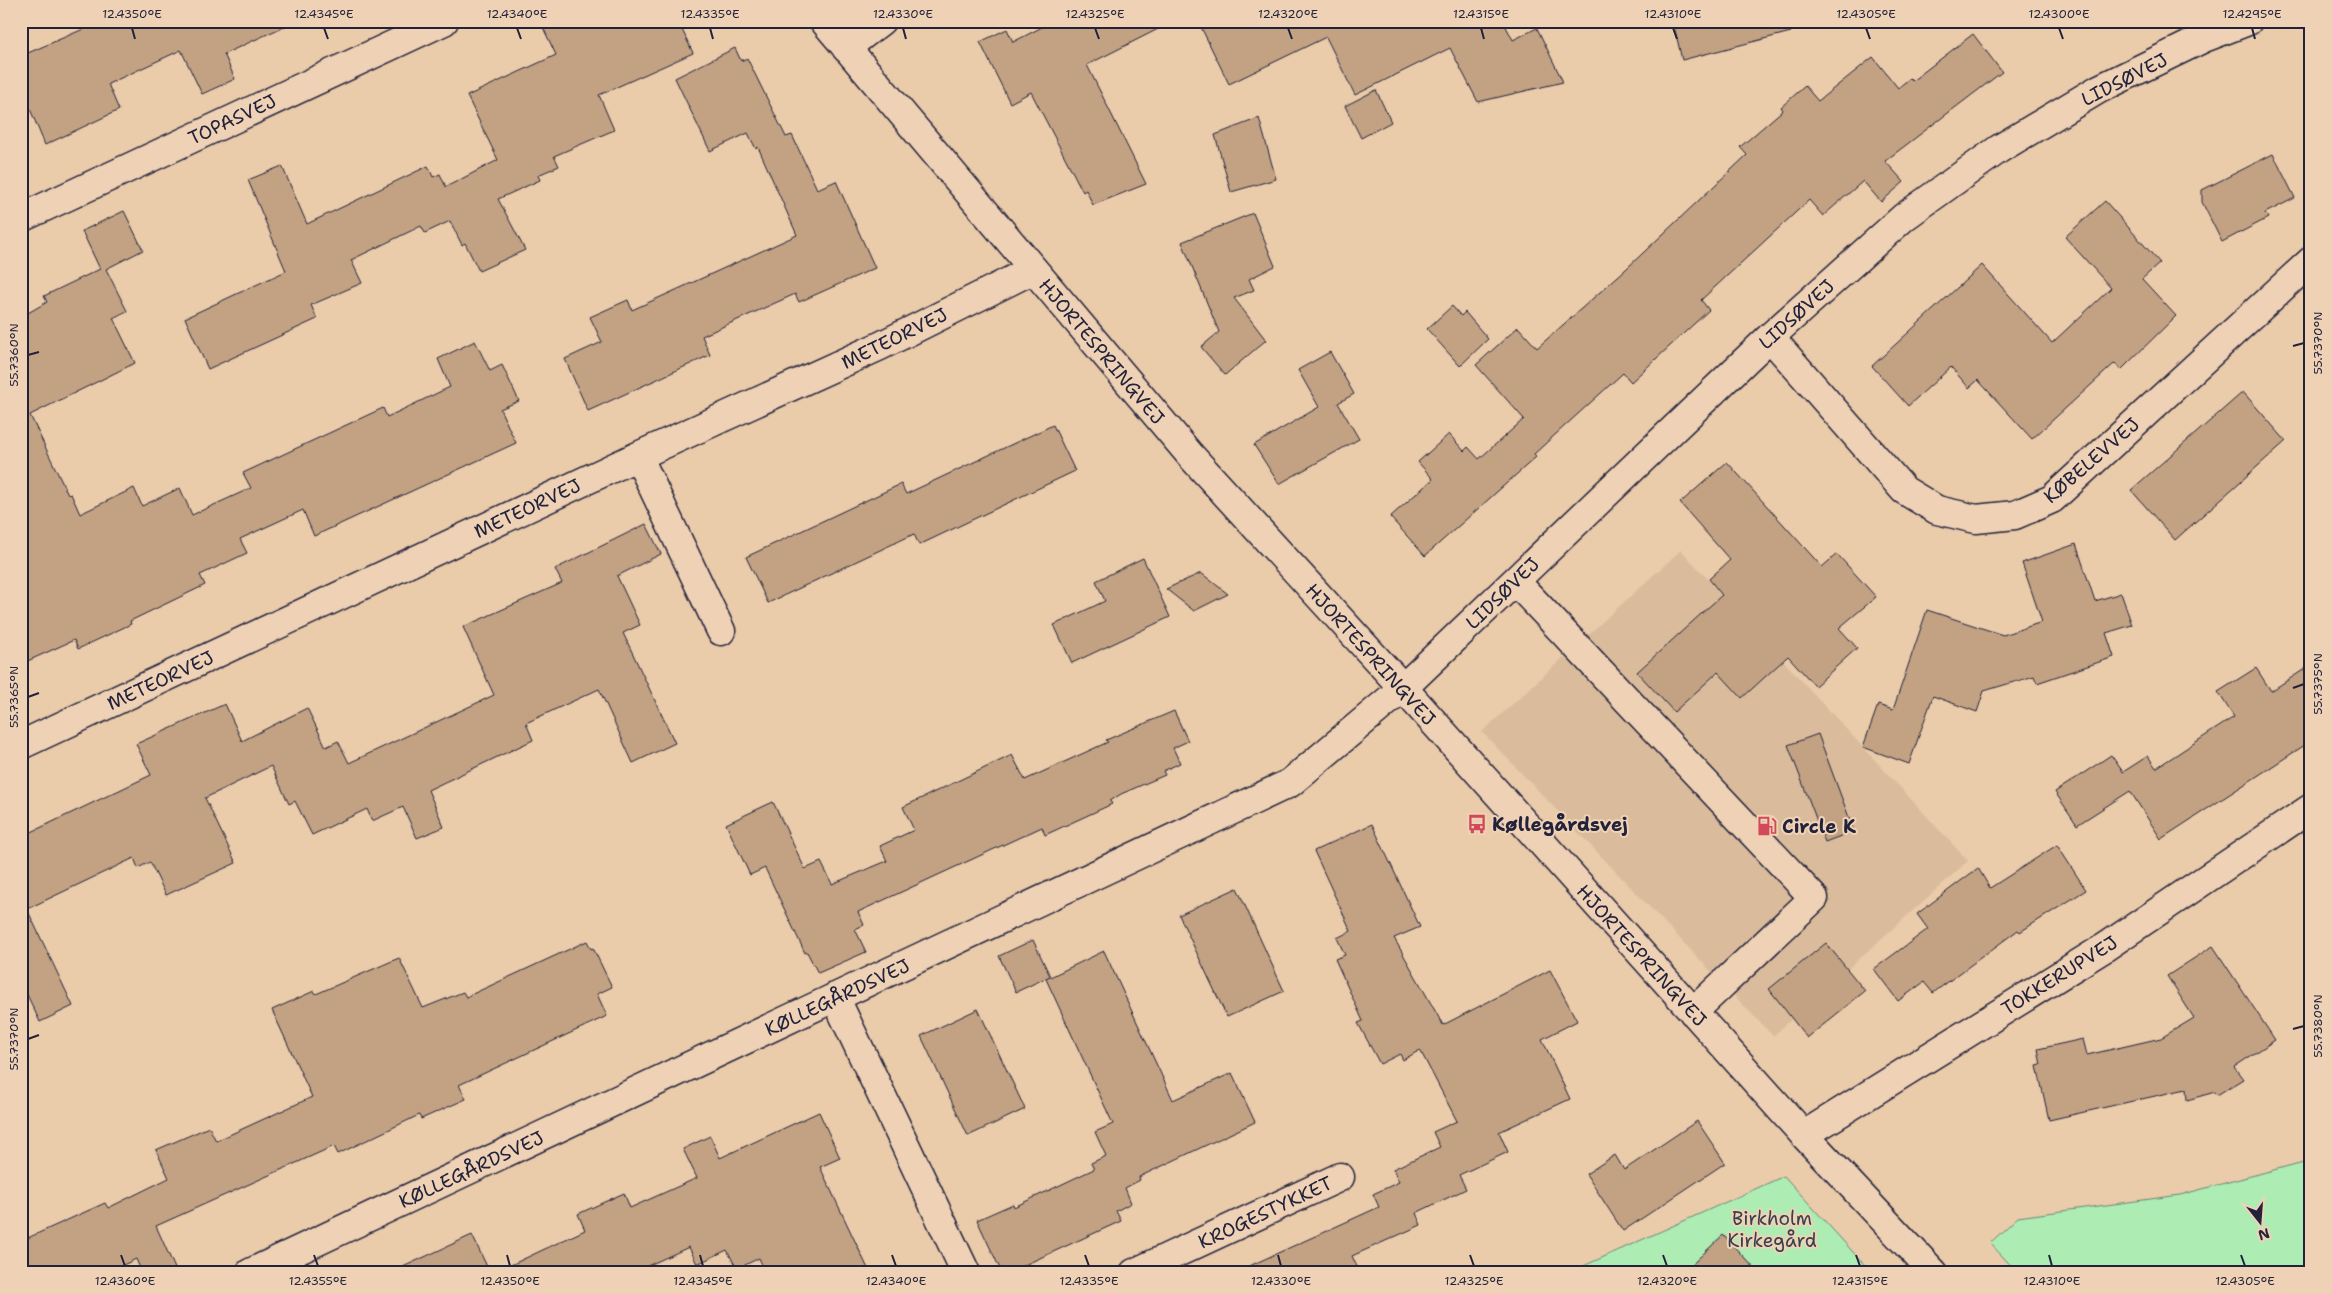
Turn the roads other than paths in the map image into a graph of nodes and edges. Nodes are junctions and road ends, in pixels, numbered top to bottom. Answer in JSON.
{"nodes":[{"id":1,"x":444,"y":21,"type":"edge"},
{"id":2,"x":824,"y":21,"type":"edge"},
{"id":3,"x":881,"y":21,"type":"edge"},
{"id":4,"x":2248,"y":21,"type":"edge"},
{"id":5,"x":846,"y":48,"type":"junction"},
{"id":6,"x":21,"y":218,"type":"edge"},
{"id":7,"x":2311,"y":261,"type":"edge"},
{"id":8,"x":1032,"y":270,"type":"junction"},
{"id":9,"x":1770,"y":337,"type":"junction"},
{"id":10,"x":638,"y":456,"type":"junction"},
{"id":11,"x":1515,"y":581,"type":"junction"},
{"id":12,"x":721,"y":631,"type":"dead end"},
{"id":13,"x":1403,"y":688,"type":"junction"},
{"id":14,"x":21,"y":745,"type":"edge"},
{"id":15,"x":2311,"y":808,"type":"edge"},
{"id":16,"x":835,"y":997,"type":"junction"},
{"id":17,"x":1693,"y":1012,"type":"junction"},
{"id":18,"x":1804,"y":1135,"type":"junction"},
{"id":19,"x":1340,"y":1177,"type":"dead end"},
{"id":20,"x":250,"y":1273,"type":"edge"},
{"id":21,"x":966,"y":1273,"type":"edge"},
{"id":22,"x":1134,"y":1273,"type":"edge"},
{"id":23,"x":1934,"y":1273,"type":"edge"}],
"edges":[{"from":1,"to":6,"type":"street","name":"TOPASVEJ"},
{"from":2,"to":5,"type":"street","name":"HJORTESPRINGVEJ"},
{"from":3,"to":5,"type":"street"},
{"from":4,"to":9,"type":"street","name":"LIDSØVEJ"},
{"from":5,"to":8,"type":"street","name":"HJORTESPRINGVEJ"},
{"from":7,"to":9,"type":"street","name":"KØBELEVVEJ"},
{"from":8,"to":10,"type":"street","name":"METEORVEJ"},
{"from":8,"to":13,"type":"street","name":"HJORTESPRINGVEJ"},
{"from":9,"to":11,"type":"street","name":"LIDSØVEJ"},
{"from":10,"to":12,"type":"street"},
{"from":10,"to":14,"type":"street","name":"METEORVEJ"},
{"from":11,"to":13,"type":"street","name":"LIDSØVEJ"},
{"from":11,"to":17,"type":"street"},
{"from":13,"to":16,"type":"street","name":"KØLLEGÅRDSVEJ"},
{"from":13,"to":17,"type":"street","name":"HJORTESPRINGVEJ"},
{"from":15,"to":18,"type":"street","name":"TOKKERUPVEJ"},
{"from":16,"to":20,"type":"street","name":"KØLLEGÅRDSVEJ"},
{"from":16,"to":21,"type":"street"},
{"from":17,"to":18,"type":"street","name":"HJORTESPRINGVEJ"},
{"from":18,"to":23,"type":"street","name":"HJORTESPRINGVEJ"},
{"from":19,"to":22,"type":"street","name":"KROGESTYKKET"}]}
